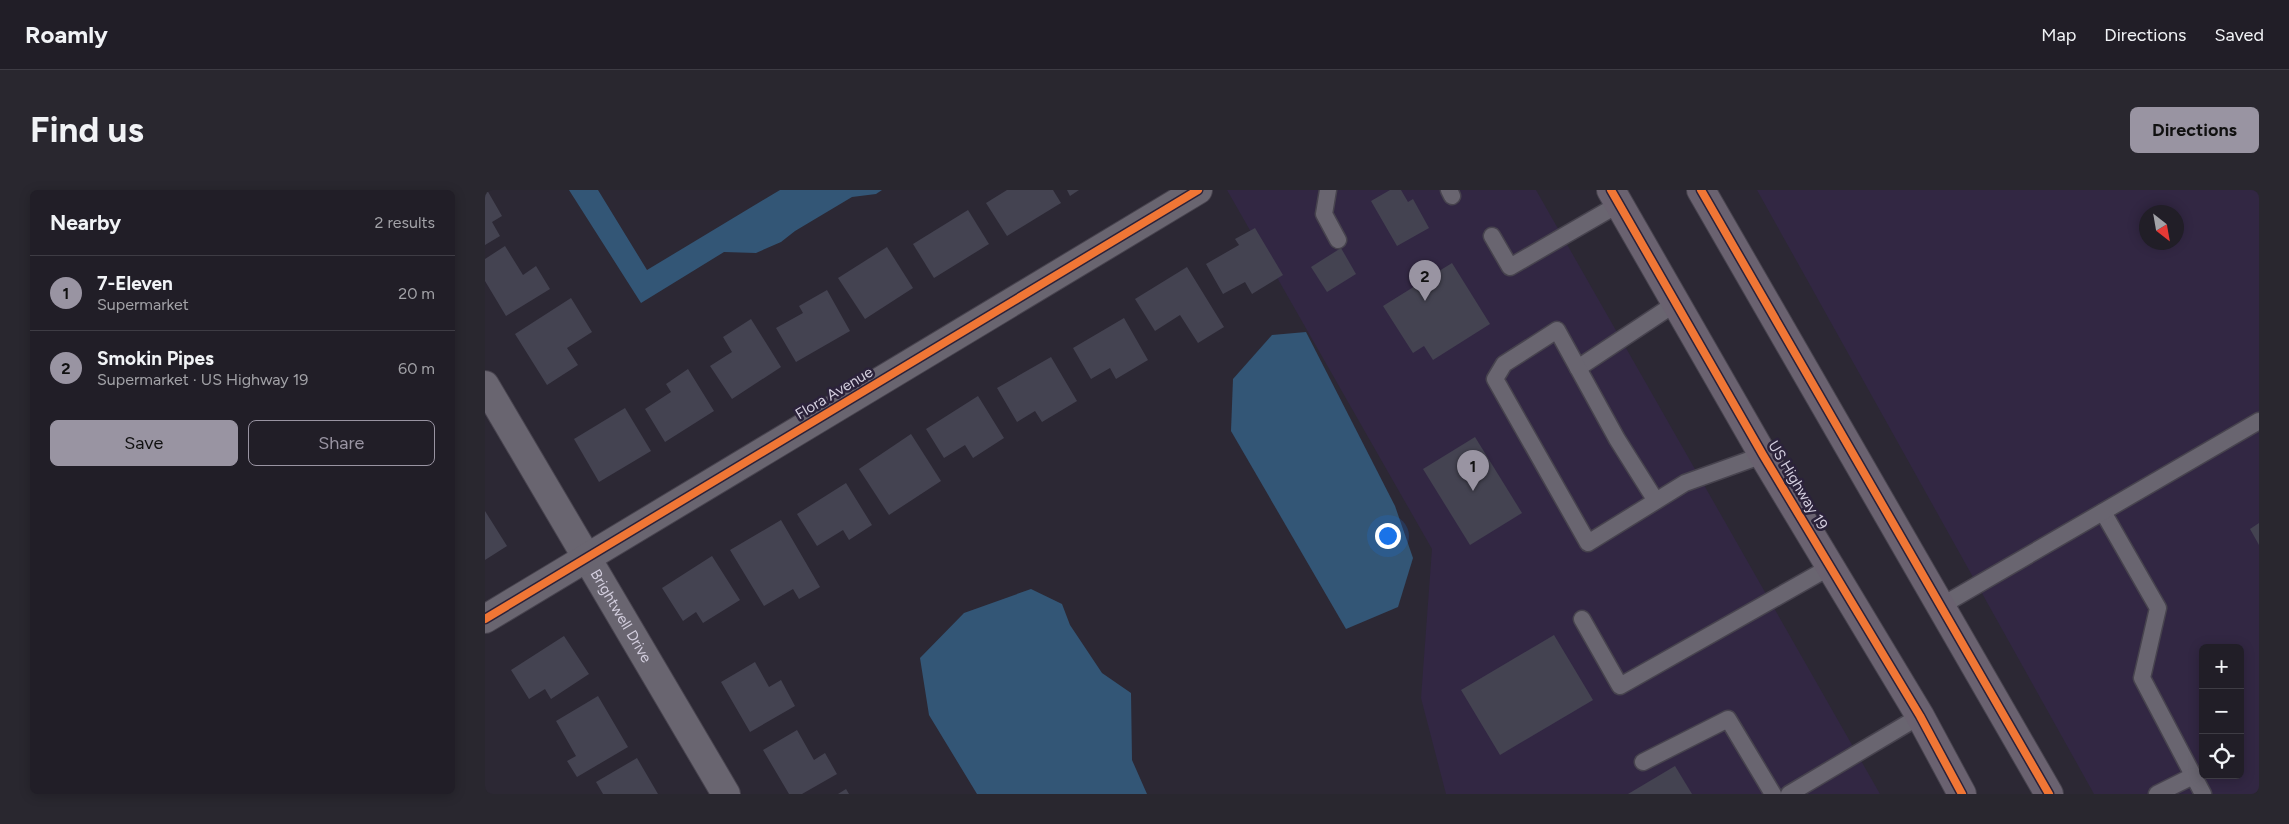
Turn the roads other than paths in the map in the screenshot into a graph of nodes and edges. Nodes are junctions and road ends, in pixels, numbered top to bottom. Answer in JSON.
{"nodes":[{"id":1,"x":1198,"y":190,"type":"edge"},
{"id":2,"x":1328,"y":190,"type":"edge"},
{"id":3,"x":1701,"y":190,"type":"edge"},
{"id":4,"x":1615,"y":197,"type":"edge"},
{"id":5,"x":1492,"y":236,"type":"dead end"},
{"id":6,"x":1338,"y":240,"type":"dead end"},
{"id":7,"x":1676,"y":303,"type":"junction"},
{"id":8,"x":1578,"y":368,"type":"junction"},
{"id":9,"x":485,"y":385,"type":"edge"},
{"id":10,"x":2259,"y":421,"type":"edge"},
{"id":11,"x":1763,"y":455,"type":"junction"},
{"id":12,"x":1657,"y":501,"type":"junction"},
{"id":13,"x":2103,"y":512,"type":"junction"},
{"id":14,"x":588,"y":557,"type":"junction"},
{"id":15,"x":1830,"y":567,"type":"junction"},
{"id":16,"x":1941,"y":606,"type":"junction"},
{"id":17,"x":485,"y":619,"type":"edge"},
{"id":18,"x":1582,"y":619,"type":"dead end"},
{"id":19,"x":1920,"y":716,"type":"junction"},
{"id":20,"x":1643,"y":762,"type":"dead end"},
{"id":21,"x":2193,"y":776,"type":"junction"},
{"id":22,"x":726,"y":794,"type":"edge"},
{"id":23,"x":1773,"y":794,"type":"edge"},
{"id":24,"x":1789,"y":794,"type":"edge"},
{"id":25,"x":1962,"y":794,"type":"edge"},
{"id":26,"x":2049,"y":794,"type":"edge"},
{"id":27,"x":2157,"y":794,"type":"edge"},
{"id":28,"x":2203,"y":794,"type":"edge"}],
"edges":[{"from":1,"to":14,"type":"street","name":"Flora Avenue"},
{"from":2,"to":6,"type":"lane"},
{"from":3,"to":16,"type":"highway"},
{"from":4,"to":5,"type":"lane"},
{"from":4,"to":7,"type":"highway","name":"US Highway 19"},
{"from":7,"to":8,"type":"lane"},
{"from":7,"to":11,"type":"highway","name":"US Highway 19"},
{"from":8,"to":12,"type":"lane"},
{"from":8,"to":12,"type":"lane"},
{"from":9,"to":14,"type":"street","name":"Brightwell Drive"},
{"from":10,"to":13,"type":"lane"},
{"from":11,"to":12,"type":"lane"},
{"from":11,"to":15,"type":"highway","name":"US Highway 19"},
{"from":13,"to":16,"type":"lane"},
{"from":13,"to":21,"type":"lane"},
{"from":14,"to":17,"type":"street","name":"Flora Avenue"},
{"from":14,"to":22,"type":"street","name":"Brightwell Drive"},
{"from":15,"to":18,"type":"lane"},
{"from":15,"to":19,"type":"highway","name":"US Highway 19"},
{"from":16,"to":26,"type":"highway"},
{"from":19,"to":24,"type":"lane"},
{"from":19,"to":25,"type":"highway","name":"US Highway 19"},
{"from":20,"to":23,"type":"lane"},
{"from":21,"to":27,"type":"lane"},
{"from":21,"to":28,"type":"lane"}]}
